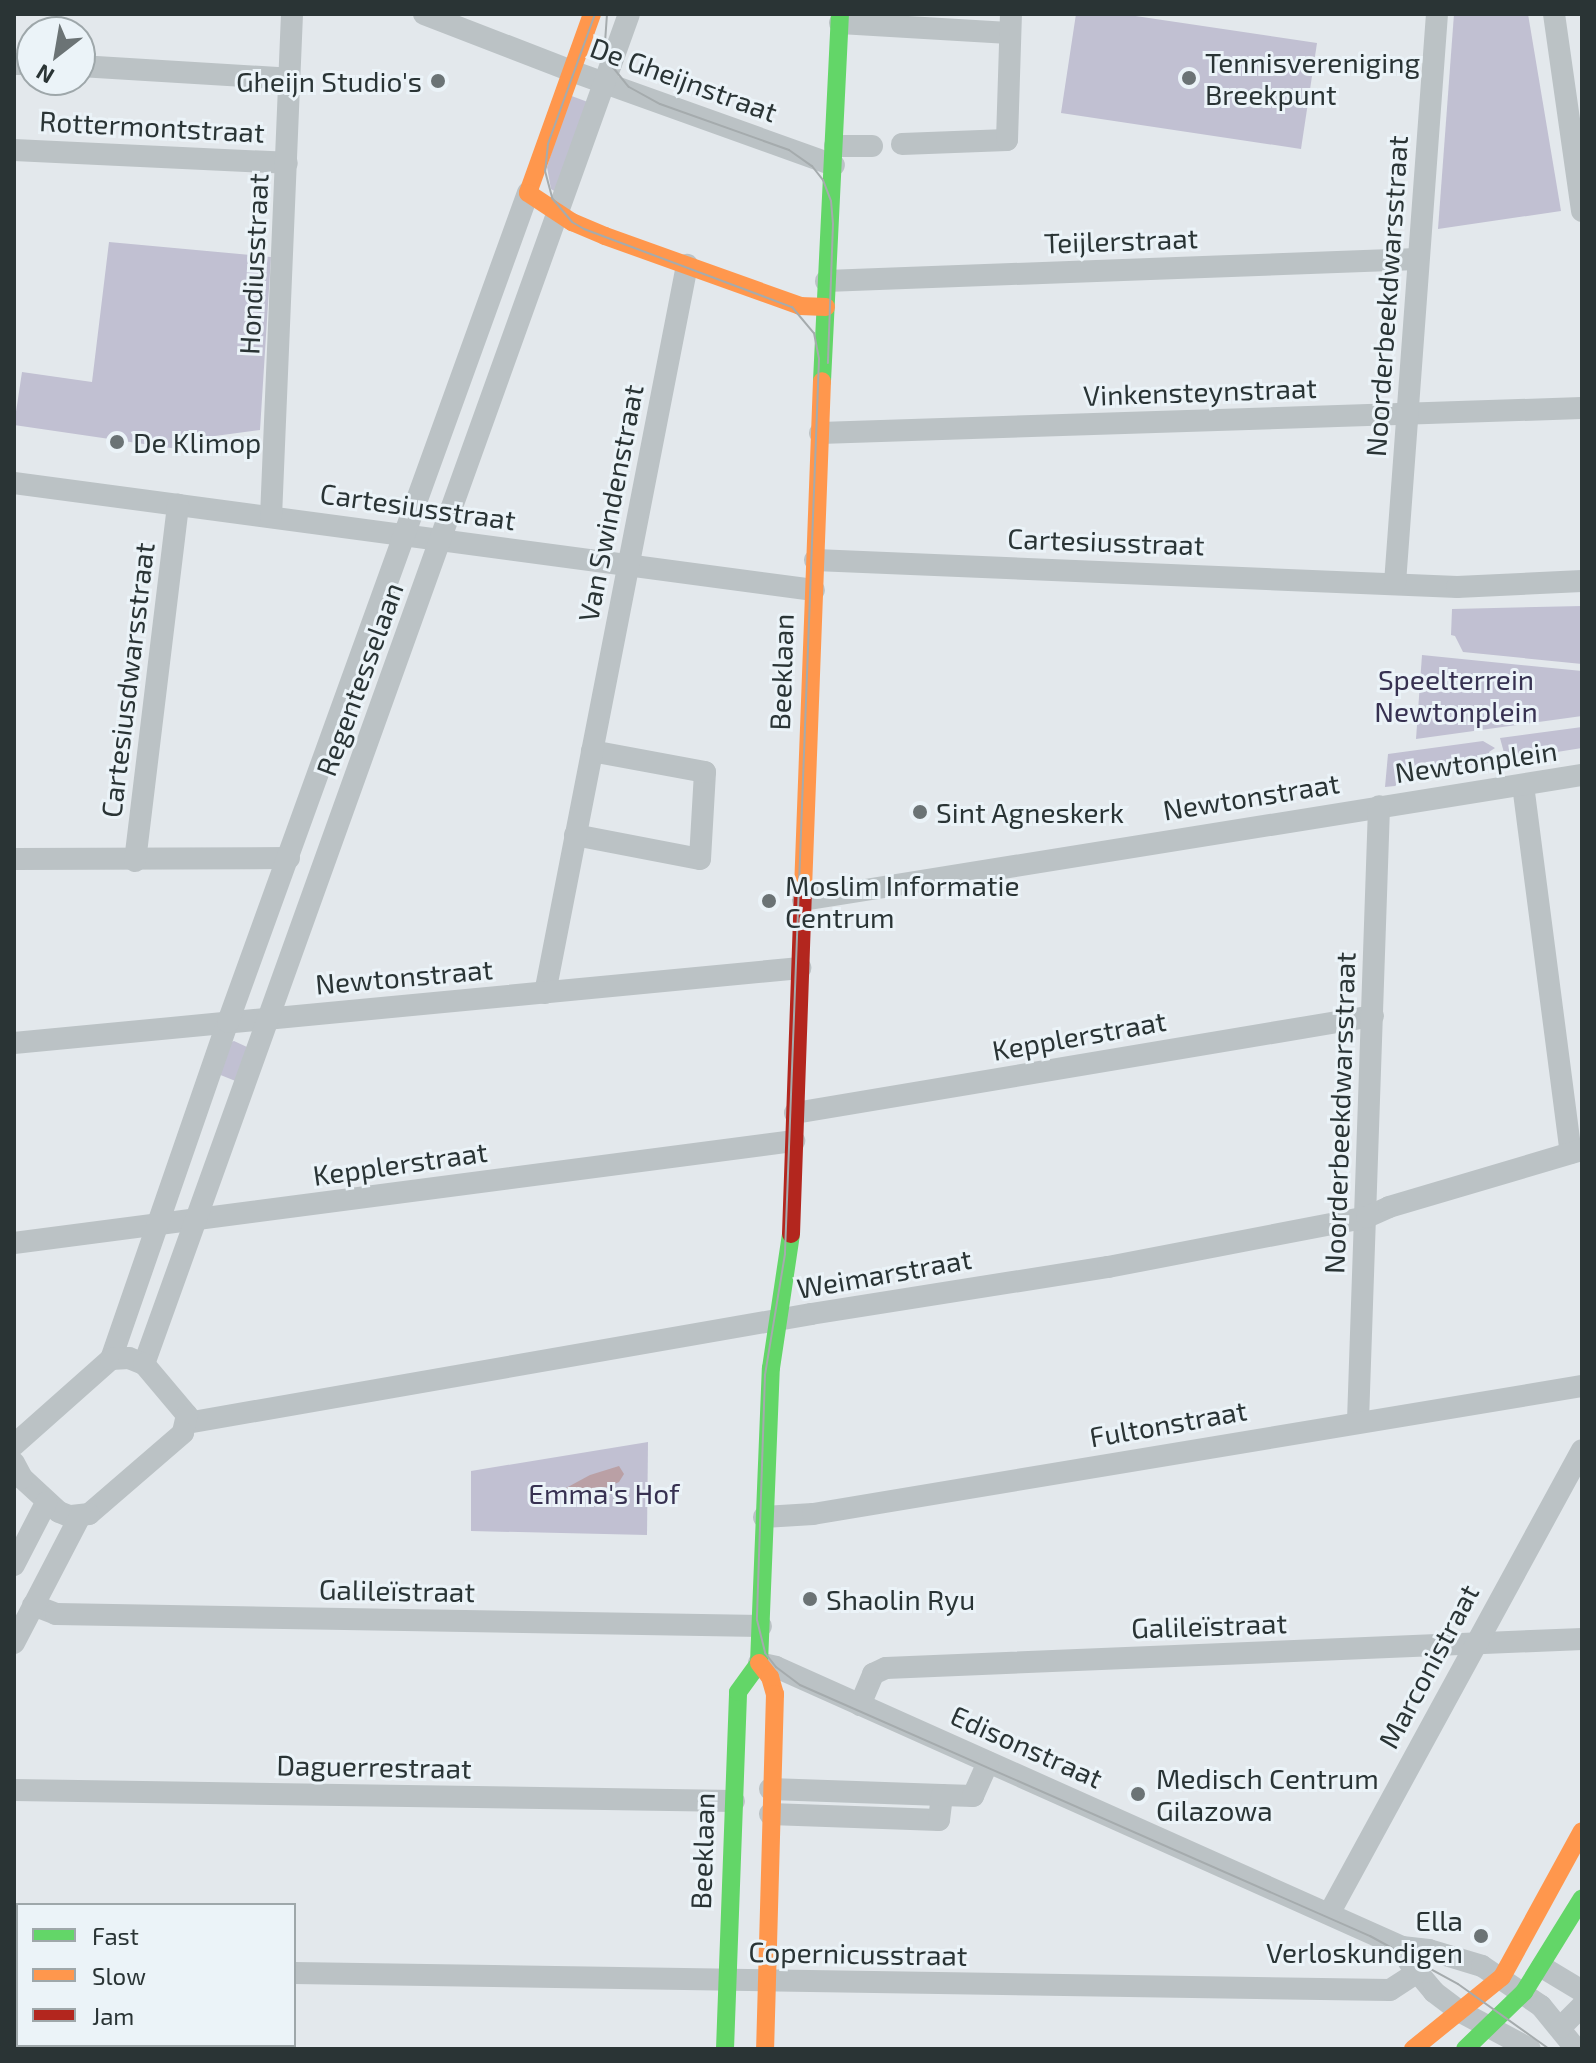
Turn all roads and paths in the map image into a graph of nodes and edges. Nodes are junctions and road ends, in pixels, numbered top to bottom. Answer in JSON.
{"nodes":[{"id":1,"x":292,"y":14,"type":"edge"},
{"id":2,"x":424,"y":14,"type":"edge"},
{"id":3,"x":592,"y":14,"type":"edge"},
{"id":4,"x":629,"y":14,"type":"edge"},
{"id":5,"x":1437,"y":14,"type":"edge"},
{"id":6,"x":1554,"y":14,"type":"edge"},
{"id":7,"x":840,"y":19,"type":"edge"},
{"id":8,"x":1010,"y":24,"type":"edge"},
{"id":9,"x":96,"y":67,"type":"edge"},
{"id":10,"x":571,"y":71,"type":"junction"},
{"id":11,"x":290,"y":79,"type":"junction"},
{"id":12,"x":605,"y":83,"type":"junction"},
{"id":13,"x":902,"y":144,"type":"dead end"},
{"id":14,"x":872,"y":146,"type":"dead end"},
{"id":15,"x":14,"y":150,"type":"edge"},
{"id":16,"x":834,"y":155,"type":"junction"},
{"id":17,"x":287,"y":163,"type":"junction"},
{"id":18,"x":528,"y":193,"type":"junction"},
{"id":19,"x":1582,"y":211,"type":"edge"},
{"id":20,"x":559,"y":213,"type":"junction"},
{"id":21,"x":1418,"y":259,"type":"junction"},
{"id":22,"x":687,"y":265,"type":"junction"},
{"id":23,"x":826,"y":281,"type":"junction"},
{"id":24,"x":826,"y":307,"type":"junction"},
{"id":25,"x":1582,"y":408,"type":"edge"},
{"id":26,"x":1408,"y":414,"type":"junction"},
{"id":27,"x":820,"y":433,"type":"junction"},
{"id":28,"x":14,"y":483,"type":"edge"},
{"id":29,"x":178,"y":505,"type":"junction"},
{"id":30,"x":271,"y":517,"type":"junction"},
{"id":31,"x":406,"y":534,"type":"junction"},
{"id":32,"x":440,"y":541,"type":"junction"},
{"id":33,"x":815,"y":560,"type":"junction"},
{"id":34,"x":628,"y":566,"type":"junction"},
{"id":35,"x":1582,"y":581,"type":"edge"},
{"id":36,"x":1395,"y":583,"type":"junction"},
{"id":37,"x":814,"y":590,"type":"junction"},
{"id":38,"x":592,"y":751,"type":"junction"},
{"id":39,"x":1582,"y":775,"type":"edge"},
{"id":40,"x":1523,"y":785,"type":"junction"},
{"id":41,"x":1379,"y":806,"type":"junction"},
{"id":42,"x":575,"y":835,"type":"junction"},
{"id":43,"x":289,"y":858,"type":"junction"},
{"id":44,"x":14,"y":859,"type":"edge"},
{"id":45,"x":135,"y":861,"type":"junction"},
{"id":46,"x":803,"y":900,"type":"junction"},
{"id":47,"x":800,"y":968,"type":"junction"},
{"id":48,"x":545,"y":993,"type":"junction"},
{"id":49,"x":1373,"y":1016,"type":"junction"},
{"id":50,"x":268,"y":1019,"type":"junction"},
{"id":51,"x":228,"y":1022,"type":"junction"},
{"id":52,"x":14,"y":1043,"type":"edge"},
{"id":53,"x":795,"y":1113,"type":"junction"},
{"id":54,"x":794,"y":1141,"type":"junction"},
{"id":55,"x":1576,"y":1151,"type":"edge"},
{"id":56,"x":1367,"y":1217,"type":"junction"},
{"id":57,"x":196,"y":1220,"type":"junction"},
{"id":58,"x":156,"y":1224,"type":"junction"},
{"id":59,"x":14,"y":1243,"type":"edge"},
{"id":60,"x":778,"y":1322,"type":"junction"},
{"id":61,"x":111,"y":1359,"type":"junction"},
{"id":62,"x":144,"y":1364,"type":"junction"},
{"id":63,"x":1582,"y":1386,"type":"edge"},
{"id":64,"x":1358,"y":1421,"type":"junction"},
{"id":65,"x":187,"y":1423,"type":"junction"},
{"id":66,"x":14,"y":1445,"type":"edge"},
{"id":67,"x":1582,"y":1450,"type":"edge"},
{"id":68,"x":14,"y":1463,"type":"edge"},
{"id":69,"x":765,"y":1493,"type":"junction"},
{"id":70,"x":46,"y":1503,"type":"junction"},
{"id":71,"x":80,"y":1516,"type":"junction"},
{"id":72,"x":764,"y":1517,"type":"junction"},
{"id":73,"x":14,"y":1565,"type":"edge"},
{"id":74,"x":33,"y":1605,"type":"junction"},
{"id":75,"x":761,"y":1626,"type":"junction"},
{"id":76,"x":1582,"y":1639,"type":"edge"},
{"id":77,"x":14,"y":1643,"type":"edge"},
{"id":78,"x":1474,"y":1644,"type":"junction"},
{"id":79,"x":759,"y":1663,"type":"junction"},
{"id":80,"x":860,"y":1705,"type":"junction"},
{"id":81,"x":988,"y":1762,"type":"junction"},
{"id":82,"x":770,"y":1789,"type":"junction"},
{"id":83,"x":14,"y":1790,"type":"edge"},
{"id":84,"x":942,"y":1795,"type":"junction"},
{"id":85,"x":734,"y":1801,"type":"junction"},
{"id":86,"x":770,"y":1814,"type":"junction"},
{"id":87,"x":1582,"y":1831,"type":"edge"},
{"id":88,"x":1582,"y":1898,"type":"edge"},
{"id":89,"x":1330,"y":1912,"type":"junction"},
{"id":90,"x":1402,"y":1947,"type":"junction"},
{"id":91,"x":1552,"y":1972,"type":"junction"},
{"id":92,"x":296,"y":1973,"type":"edge"},
{"id":93,"x":1416,"y":1973,"type":"junction"},
{"id":94,"x":1502,"y":1977,"type":"junction"},
{"id":95,"x":727,"y":1981,"type":"junction"},
{"id":96,"x":768,"y":1982,"type":"junction"},
{"id":97,"x":1582,"y":1991,"type":"edge"},
{"id":98,"x":1524,"y":1992,"type":"junction"},
{"id":99,"x":1582,"y":2006,"type":"edge"},
{"id":100,"x":1461,"y":2012,"type":"junction"},
{"id":101,"x":1561,"y":2027,"type":"junction"},
{"id":102,"x":1491,"y":2028,"type":"junction"},
{"id":103,"x":725,"y":2049,"type":"edge"},
{"id":104,"x":765,"y":2049,"type":"edge"},
{"id":105,"x":1413,"y":2049,"type":"edge"},
{"id":106,"x":1465,"y":2049,"type":"edge"},
{"id":107,"x":1530,"y":2049,"type":"edge"},
{"id":108,"x":1576,"y":2049,"type":"edge"}],
"edges":[{"from":1,"to":11,"type":"street","name":"Hondiusstraat"},
{"from":2,"to":10,"type":"street","name":"De Gheijnstraat"},
{"from":3,"to":10,"type":"street","name":"Regentesselaan"},
{"from":4,"to":12,"type":"street","name":"Regentesselaan"},
{"from":5,"to":21,"type":"street","name":"Noorderbeekdwarsstraat"},
{"from":6,"to":19,"type":"street"},
{"from":7,"to":8,"type":"street","name":"Beeklaan"},
{"from":7,"to":16,"type":"street","name":"Beeklaan"},
{"from":8,"to":13,"type":"street"},
{"from":9,"to":11,"type":"street"},
{"from":10,"to":12,"type":"street","name":"De Gheijnstraat"},
{"from":10,"to":18,"type":"street","name":"Regentesselaan"},
{"from":11,"to":17,"type":"street","name":"Hondiusstraat"},
{"from":12,"to":16,"type":"street","name":"De Gheijnstraat"},
{"from":12,"to":20,"type":"street","name":"Regentesselaan"},
{"from":14,"to":16,"type":"street","name":"De Gheijnstraat"},
{"from":15,"to":17,"type":"street","name":"Rottermontstraat"},
{"from":16,"to":23,"type":"street","name":"Beeklaan"},
{"from":17,"to":30,"type":"street","name":"Hondiusstraat"},
{"from":18,"to":20,"type":"street"},
{"from":18,"to":31,"type":"street","name":"Regentesselaan"},
{"from":20,"to":22,"type":"street"},
{"from":20,"to":32,"type":"street","name":"Regentesselaan"},
{"from":21,"to":23,"type":"street","name":"Teijlerstraat"},
{"from":21,"to":26,"type":"street","name":"Noorderbeekdwarsstraat"},
{"from":22,"to":24,"type":"street"},
{"from":22,"to":34,"type":"street","name":"Van Swindenstraat"},
{"from":23,"to":24,"type":"street","name":"Beeklaan"},
{"from":24,"to":27,"type":"street","name":"Beeklaan"},
{"from":25,"to":26,"type":"street","name":"Vinkensteynstraat"},
{"from":26,"to":27,"type":"street","name":"Vinkensteynstraat"},
{"from":26,"to":36,"type":"street","name":"Noorderbeekdwarsstraat"},
{"from":27,"to":33,"type":"street","name":"Beeklaan"},
{"from":28,"to":29,"type":"street","name":"Cartesiusstraat"},
{"from":29,"to":30,"type":"street","name":"Cartesiusstraat"},
{"from":29,"to":45,"type":"street","name":"Cartesiusdwarsstraat"},
{"from":30,"to":31,"type":"street","name":"Cartesiusstraat"},
{"from":31,"to":32,"type":"street","name":"Cartesiusstraat"},
{"from":31,"to":43,"type":"street","name":"Regentesselaan"},
{"from":32,"to":34,"type":"street","name":"Cartesiusstraat"},
{"from":32,"to":50,"type":"street","name":"Regentesselaan"},
{"from":33,"to":36,"type":"street","name":"Cartesiusstraat"},
{"from":33,"to":37,"type":"street","name":"Beeklaan"},
{"from":34,"to":37,"type":"street","name":"Cartesiusstraat"},
{"from":34,"to":38,"type":"street","name":"Van Swindenstraat"},
{"from":35,"to":36,"type":"street"},
{"from":37,"to":46,"type":"street","name":"Beeklaan"},
{"from":38,"to":42,"type":"street","name":"Van Swindenstraat"},
{"from":38,"to":42,"type":"street"},
{"from":39,"to":40,"type":"street","name":"Newtonplein"},
{"from":40,"to":41,"type":"street","name":"Newtonplein"},
{"from":40,"to":55,"type":"street"},
{"from":41,"to":46,"type":"street","name":"Newtonstraat"},
{"from":41,"to":49,"type":"street","name":"Noorderbeekdwarsstraat"},
{"from":42,"to":48,"type":"street","name":"Van Swindenstraat"},
{"from":43,"to":45,"type":"street"},
{"from":43,"to":51,"type":"street","name":"Regentesselaan"},
{"from":44,"to":45,"type":"street"},
{"from":46,"to":47,"type":"street","name":"Beeklaan"},
{"from":47,"to":48,"type":"street","name":"Newtonstraat"},
{"from":47,"to":53,"type":"street","name":"Beeklaan"},
{"from":48,"to":50,"type":"street","name":"Newtonstraat"},
{"from":49,"to":53,"type":"street","name":"Kepplerstraat"},
{"from":49,"to":56,"type":"street","name":"Noorderbeekdwarsstraat"},
{"from":50,"to":51,"type":"street","name":"Newtonstraat"},
{"from":50,"to":57,"type":"street","name":"Regentesselaan"},
{"from":51,"to":52,"type":"street","name":"Newtonstraat"},
{"from":51,"to":58,"type":"street","name":"Regentesselaan"},
{"from":53,"to":54,"type":"street","name":"Beeklaan"},
{"from":54,"to":57,"type":"street","name":"Kepplerstraat"},
{"from":54,"to":60,"type":"street","name":"Beeklaan"},
{"from":55,"to":56,"type":"street","name":"Weimarstraat"},
{"from":56,"to":60,"type":"street","name":"Weimarstraat"},
{"from":56,"to":64,"type":"street","name":"Noorderbeekdwarsstraat"},
{"from":57,"to":58,"type":"street","name":"Kepplerstraat"},
{"from":57,"to":62,"type":"street","name":"Regentesselaan"},
{"from":58,"to":59,"type":"street","name":"Kepplerstraat"},
{"from":58,"to":61,"type":"street","name":"Regentesselaan"},
{"from":60,"to":65,"type":"street","name":"Weimarstraat"},
{"from":60,"to":69,"type":"street","name":"Beeklaan"},
{"from":60,"to":69,"type":"street","name":"Beeklaan"},
{"from":61,"to":62,"type":"street"},
{"from":61,"to":66,"type":"street"},
{"from":62,"to":65,"type":"street"},
{"from":63,"to":64,"type":"street","name":"Fultonstraat"},
{"from":64,"to":72,"type":"street","name":"Fultonstraat"},
{"from":65,"to":71,"type":"street"},
{"from":67,"to":78,"type":"street","name":"Marconistraat"},
{"from":68,"to":70,"type":"street"},
{"from":69,"to":72,"type":"street","name":"Beeklaan"},
{"from":70,"to":71,"type":"street"},
{"from":70,"to":73,"type":"street"},
{"from":71,"to":74,"type":"street"},
{"from":72,"to":75,"type":"street","name":"Beeklaan"},
{"from":74,"to":75,"type":"street","name":"Galileïstraat"},
{"from":74,"to":77,"type":"street"},
{"from":75,"to":79,"type":"street","name":"Beeklaan"},
{"from":76,"to":78,"type":"street","name":"Galileïstraat"},
{"from":78,"to":80,"type":"street","name":"Galileïstraat"},
{"from":78,"to":89,"type":"street","name":"Marconistraat"},
{"from":79,"to":80,"type":"street","name":"Edisonstraat"},
{"from":79,"to":82,"type":"street","name":"Beeklaan"},
{"from":79,"to":85,"type":"street","name":"Beeklaan"},
{"from":80,"to":81,"type":"street","name":"Edisonstraat"},
{"from":81,"to":84,"type":"street"},
{"from":81,"to":89,"type":"street","name":"Edisonstraat"},
{"from":82,"to":84,"type":"street"},
{"from":82,"to":86,"type":"street","name":"Beeklaan"},
{"from":83,"to":85,"type":"street","name":"Daguerrestraat"},
{"from":84,"to":86,"type":"street"},
{"from":85,"to":95,"type":"street","name":"Beeklaan"},
{"from":86,"to":96,"type":"street","name":"Beeklaan"},
{"from":87,"to":94,"type":"street"},
{"from":88,"to":91,"type":"street"},
{"from":89,"to":90,"type":"street","name":"Edisonstraat"},
{"from":90,"to":93,"type":"street"},
{"from":90,"to":94,"type":"street","name":"Edisonstraat"},
{"from":91,"to":97,"type":"street"},
{"from":91,"to":98,"type":"street"},
{"from":92,"to":95,"type":"street","name":"Copernicusstraat"},
{"from":93,"to":96,"type":"street","name":"Copernicusstraat"},
{"from":93,"to":100,"type":"street"},
{"from":94,"to":98,"type":"street","name":"Edisonstraat"},
{"from":94,"to":100,"type":"street"},
{"from":95,"to":96,"type":"street","name":"Copernicusstraat"},
{"from":95,"to":103,"type":"street","name":"Beeklaan"},
{"from":96,"to":104,"type":"street","name":"Beeklaan"},
{"from":98,"to":101,"type":"street"},
{"from":98,"to":102,"type":"street"},
{"from":99,"to":101,"type":"street"},
{"from":100,"to":102,"type":"street"},
{"from":100,"to":105,"type":"street"},
{"from":101,"to":108,"type":"street"},
{"from":102,"to":106,"type":"street"},
{"from":102,"to":107,"type":"street"}]}
